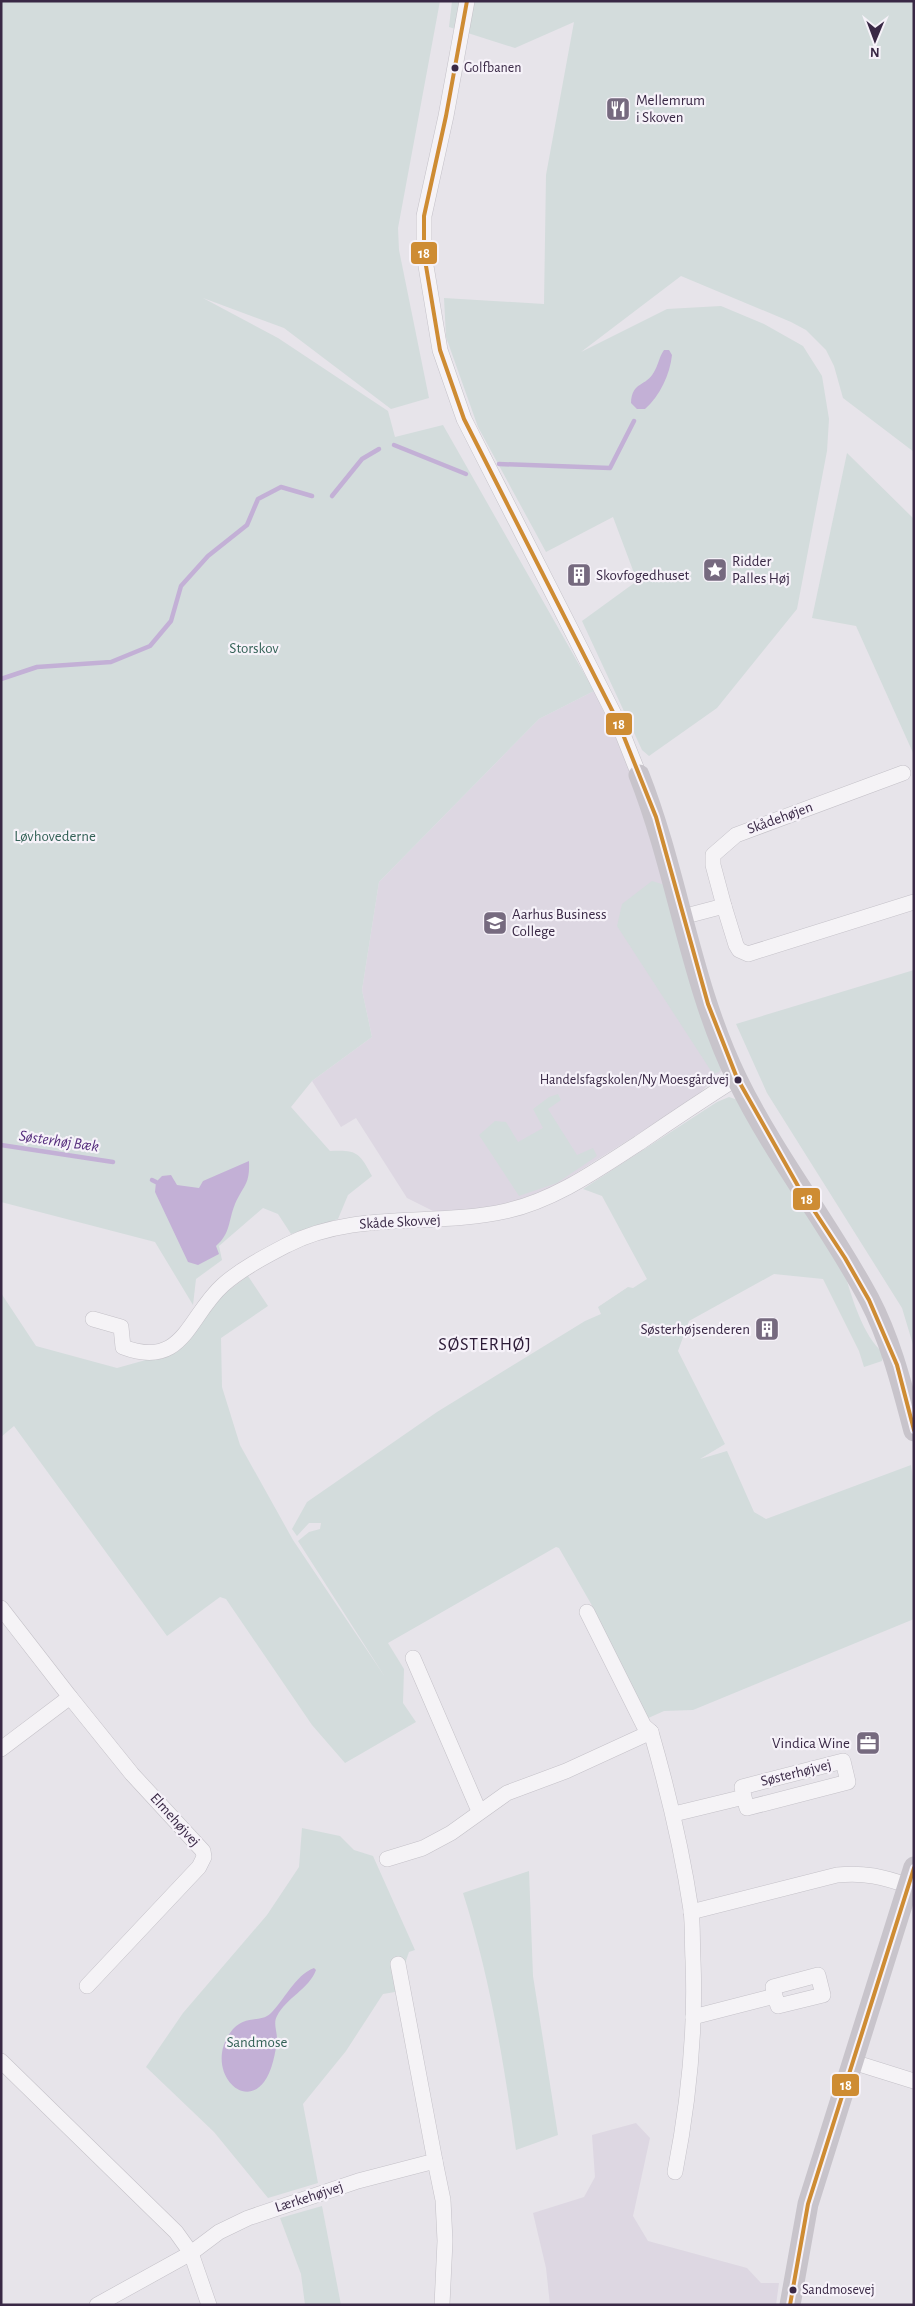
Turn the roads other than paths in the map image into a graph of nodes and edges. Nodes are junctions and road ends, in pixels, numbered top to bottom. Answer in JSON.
{"nodes":[{"id":1,"x":467,"y":1,"type":"edge"},
{"id":2,"x":903,"y":773,"type":"dead end"},
{"id":3,"x":639,"y":775,"type":"joint"},
{"id":4,"x":914,"y":902,"type":"edge"},
{"id":5,"x":724,"y":906,"type":"junction"},
{"id":6,"x":682,"y":917,"type":"junction"},
{"id":7,"x":736,"y":1078,"type":"junction"},
{"id":8,"x":93,"y":1319,"type":"dead end"},
{"id":9,"x":914,"y":1431,"type":"edge"},
{"id":10,"x":1,"y":1608,"type":"edge"},
{"id":11,"x":587,"y":1612,"type":"dead end"},
{"id":12,"x":413,"y":1658,"type":"dead end"},
{"id":13,"x":70,"y":1697,"type":"junction"},
{"id":14,"x":650,"y":1732,"type":"junction"},
{"id":15,"x":1,"y":1749,"type":"edge"},
{"id":16,"x":744,"y":1797,"type":"junction"},
{"id":17,"x":479,"y":1812,"type":"junction"},
{"id":18,"x":674,"y":1814,"type":"junction"},
{"id":19,"x":387,"y":1859,"type":"dead end"},
{"id":20,"x":911,"y":1876,"type":"edge"},
{"id":21,"x":691,"y":1912,"type":"junction"},
{"id":22,"x":398,"y":1964,"type":"dead end"},
{"id":23,"x":87,"y":1986,"type":"dead end"},
{"id":24,"x":775,"y":1996,"type":"dead end"},
{"id":25,"x":693,"y":2017,"type":"junction"},
{"id":26,"x":1,"y":2060,"type":"edge"},
{"id":27,"x":852,"y":2062,"type":"junction"},
{"id":28,"x":914,"y":2081,"type":"edge"},
{"id":29,"x":435,"y":2161,"type":"junction"},
{"id":30,"x":676,"y":2172,"type":"dead end"},
{"id":31,"x":190,"y":2252,"type":"junction"},
{"id":32,"x":97,"y":2305,"type":"edge"},
{"id":33,"x":209,"y":2305,"type":"edge"},
{"id":34,"x":442,"y":2305,"type":"edge"},
{"id":35,"x":790,"y":2305,"type":"edge"}],
"edges":[{"from":1,"to":3,"type":"street"},
{"from":2,"to":5,"type":"street","name":"Skådehøjen"},
{"from":3,"to":6,"type":"street"},
{"from":4,"to":5,"type":"street","name":"Skådehøjen"},
{"from":5,"to":6,"type":"street"},
{"from":6,"to":7,"type":"street"},
{"from":7,"to":8,"type":"street","name":"Skåde Skovvej"},
{"from":7,"to":9,"type":"street"},
{"from":10,"to":13,"type":"street","name":"Elmehøjvej"},
{"from":11,"to":14,"type":"street"},
{"from":12,"to":17,"type":"street"},
{"from":13,"to":15,"type":"street"},
{"from":13,"to":23,"type":"street","name":"Elmehøjvej"},
{"from":14,"to":17,"type":"street"},
{"from":14,"to":18,"type":"street"},
{"from":16,"to":16,"type":"street","name":"Søsterhøjvej"},
{"from":16,"to":18,"type":"street","name":"Søsterhøjvej"},
{"from":17,"to":19,"type":"street"},
{"from":18,"to":21,"type":"street"},
{"from":20,"to":21,"type":"street"},
{"from":20,"to":27,"type":"street"},
{"from":21,"to":25,"type":"street"},
{"from":22,"to":29,"type":"street"},
{"from":24,"to":25,"type":"street"},
{"from":25,"to":30,"type":"street"},
{"from":26,"to":31,"type":"street"},
{"from":27,"to":28,"type":"street"},
{"from":27,"to":35,"type":"street"},
{"from":29,"to":31,"type":"street","name":"Lærkehøjvej"},
{"from":29,"to":34,"type":"street"},
{"from":31,"to":32,"type":"street"},
{"from":31,"to":33,"type":"street"}]}
